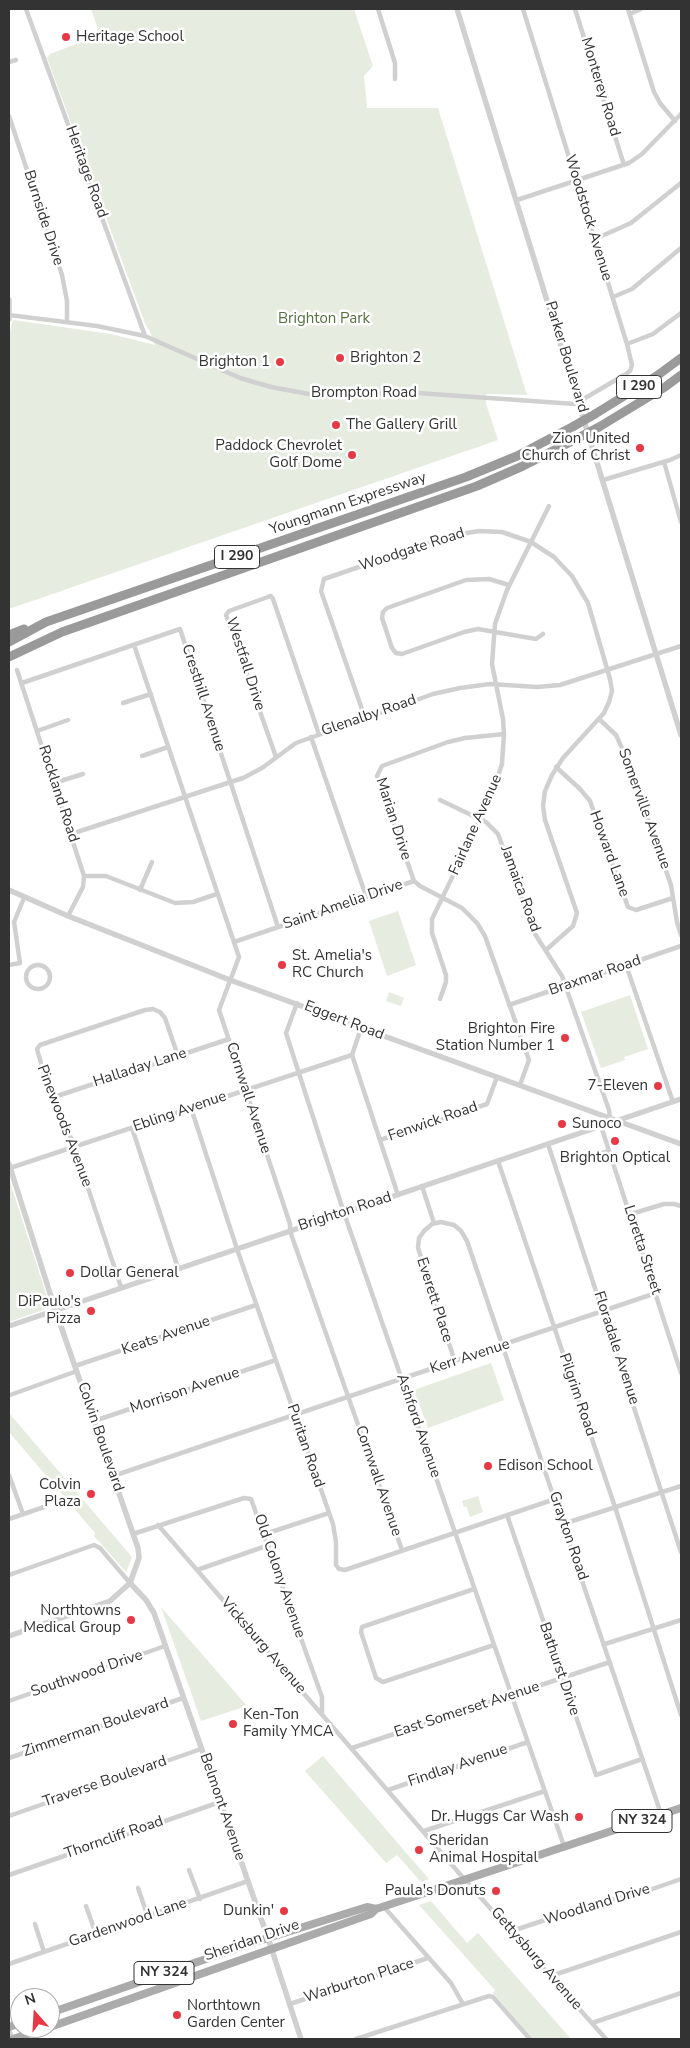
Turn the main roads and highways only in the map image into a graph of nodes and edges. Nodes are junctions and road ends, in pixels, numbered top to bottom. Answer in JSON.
{"nodes":[{"id":1,"x":681,"y":358,"type":"edge"},
{"id":2,"x":681,"y":375,"type":"edge"},
{"id":3,"x":46,"y":622,"type":"junction"},
{"id":4,"x":9,"y":635,"type":"edge"},
{"id":5,"x":9,"y":642,"type":"edge"},
{"id":6,"x":9,"y":657,"type":"edge"},
{"id":7,"x":681,"y":1808,"type":"edge"},
{"id":8,"x":380,"y":1907,"type":"junction"},
{"id":9,"x":136,"y":1983,"type":"junction"},
{"id":10,"x":140,"y":1995,"type":"junction"},
{"id":11,"x":60,"y":2010,"type":"edge"},
{"id":12,"x":60,"y":2023,"type":"edge"}],
"edges":[{"from":1,"to":3,"type":"highway","name":"Youngmann Expressway","number":"I 290","bridge":true},
{"from":2,"to":6,"type":"highway","name":"Youngmann Expressway","number":"I 290","bridge":true},
{"from":3,"to":4,"type":"highway"},
{"from":3,"to":5,"type":"highway","name":"Youngmann Expressway","number":"I 290"},
{"from":7,"to":8,"type":"main road","name":"Sheridan Drive","number":"NY 324"},
{"from":8,"to":9,"type":"main road","name":"Sheridan Drive","number":"NY 324"},
{"from":8,"to":10,"type":"main road","name":"Sheridan Drive","number":"NY 324"},
{"from":9,"to":10,"type":"main road"},
{"from":9,"to":11,"type":"main road","name":"Sheridan Drive","number":"NY 324"},
{"from":10,"to":12,"type":"main road","name":"Sheridan Drive","number":"NY 324"}]}
